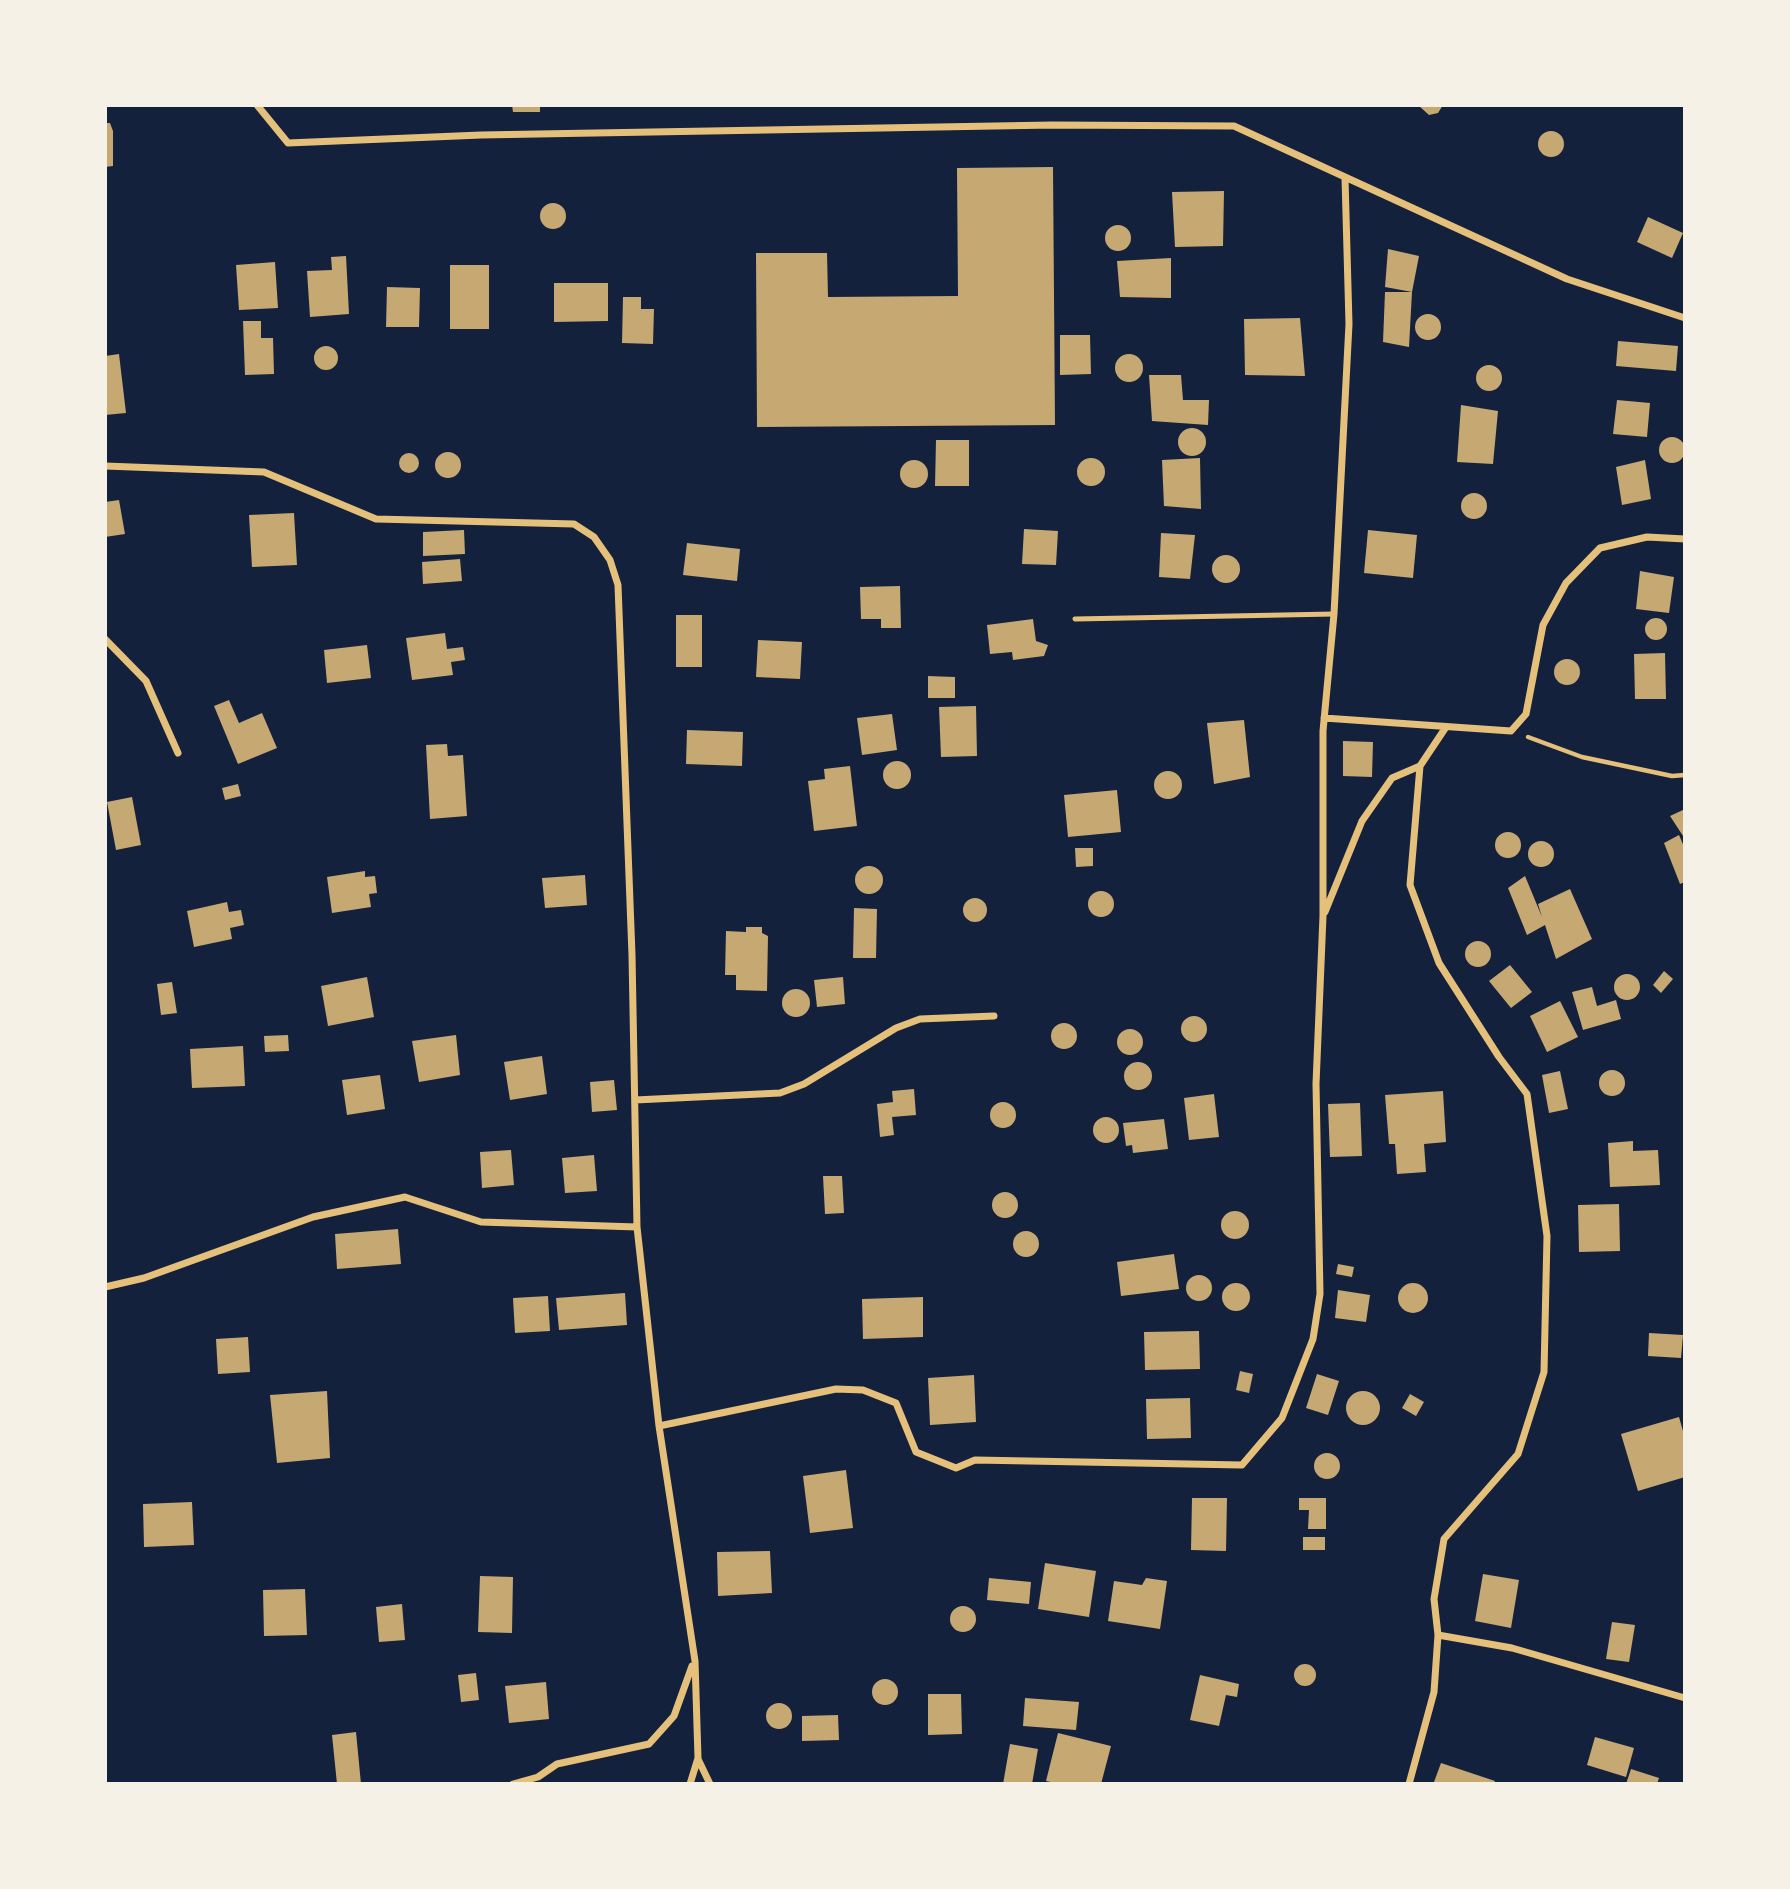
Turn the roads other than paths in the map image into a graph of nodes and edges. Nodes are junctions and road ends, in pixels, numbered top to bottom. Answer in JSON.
{"nodes":[{"id":1,"x":257,"y":105,"type":"edge"},
{"id":2,"x":1345,"y":178,"type":"junction"},
{"id":3,"x":1685,"y":318,"type":"edge"},
{"id":4,"x":105,"y":466,"type":"edge"},
{"id":5,"x":1685,"y":539,"type":"edge"},
{"id":6,"x":1334,"y":614,"type":"junction"},
{"id":7,"x":1075,"y":619,"type":"dead end"},
{"id":8,"x":105,"y":639,"type":"edge"},
{"id":9,"x":1324,"y":718,"type":"junction"},
{"id":10,"x":1446,"y":727,"type":"junction"},
{"id":11,"x":178,"y":752,"type":"dead end"},
{"id":12,"x":1420,"y":766,"type":"junction"},
{"id":13,"x":1323,"y":916,"type":"junction"},
{"id":14,"x":994,"y":1016,"type":"dead end"},
{"id":15,"x":635,"y":1100,"type":"junction"},
{"id":16,"x":637,"y":1227,"type":"junction"},
{"id":17,"x":105,"y":1287,"type":"edge"},
{"id":18,"x":659,"y":1426,"type":"junction"},
{"id":19,"x":1438,"y":1635,"type":"junction"},
{"id":20,"x":695,"y":1661,"type":"junction"},
{"id":21,"x":1685,"y":1698,"type":"edge"},
{"id":22,"x":698,"y":1758,"type":"junction"},
{"id":23,"x":537,"y":1780,"type":"edge"},
{"id":24,"x":513,"y":1784,"type":"edge"},
{"id":25,"x":690,"y":1784,"type":"edge"},
{"id":26,"x":710,"y":1784,"type":"edge"},
{"id":27,"x":1409,"y":1784,"type":"edge"}],
"edges":[{"from":1,"to":2,"type":"street"},
{"from":2,"to":3,"type":"street"},
{"from":2,"to":6,"type":"street"},
{"from":4,"to":15,"type":"street"},
{"from":5,"to":10,"type":"street"},
{"from":6,"to":7,"type":"lane"},
{"from":6,"to":9,"type":"street"},
{"from":8,"to":11,"type":"street"},
{"from":9,"to":10,"type":"street"},
{"from":9,"to":13,"type":"street"},
{"from":10,"to":12,"type":"street"},
{"from":12,"to":13,"type":"street"},
{"from":12,"to":19,"type":"street"},
{"from":13,"to":18,"type":"street"},
{"from":14,"to":15,"type":"street"},
{"from":15,"to":16,"type":"street"},
{"from":16,"to":17,"type":"street"},
{"from":16,"to":18,"type":"street"},
{"from":18,"to":20,"type":"street"},
{"from":19,"to":21,"type":"street"},
{"from":19,"to":27,"type":"street"},
{"from":20,"to":22,"type":"street"},
{"from":20,"to":23,"type":"street"},
{"from":22,"to":25,"type":"street"},
{"from":22,"to":26,"type":"street"},
{"from":23,"to":24,"type":"street"}]}
